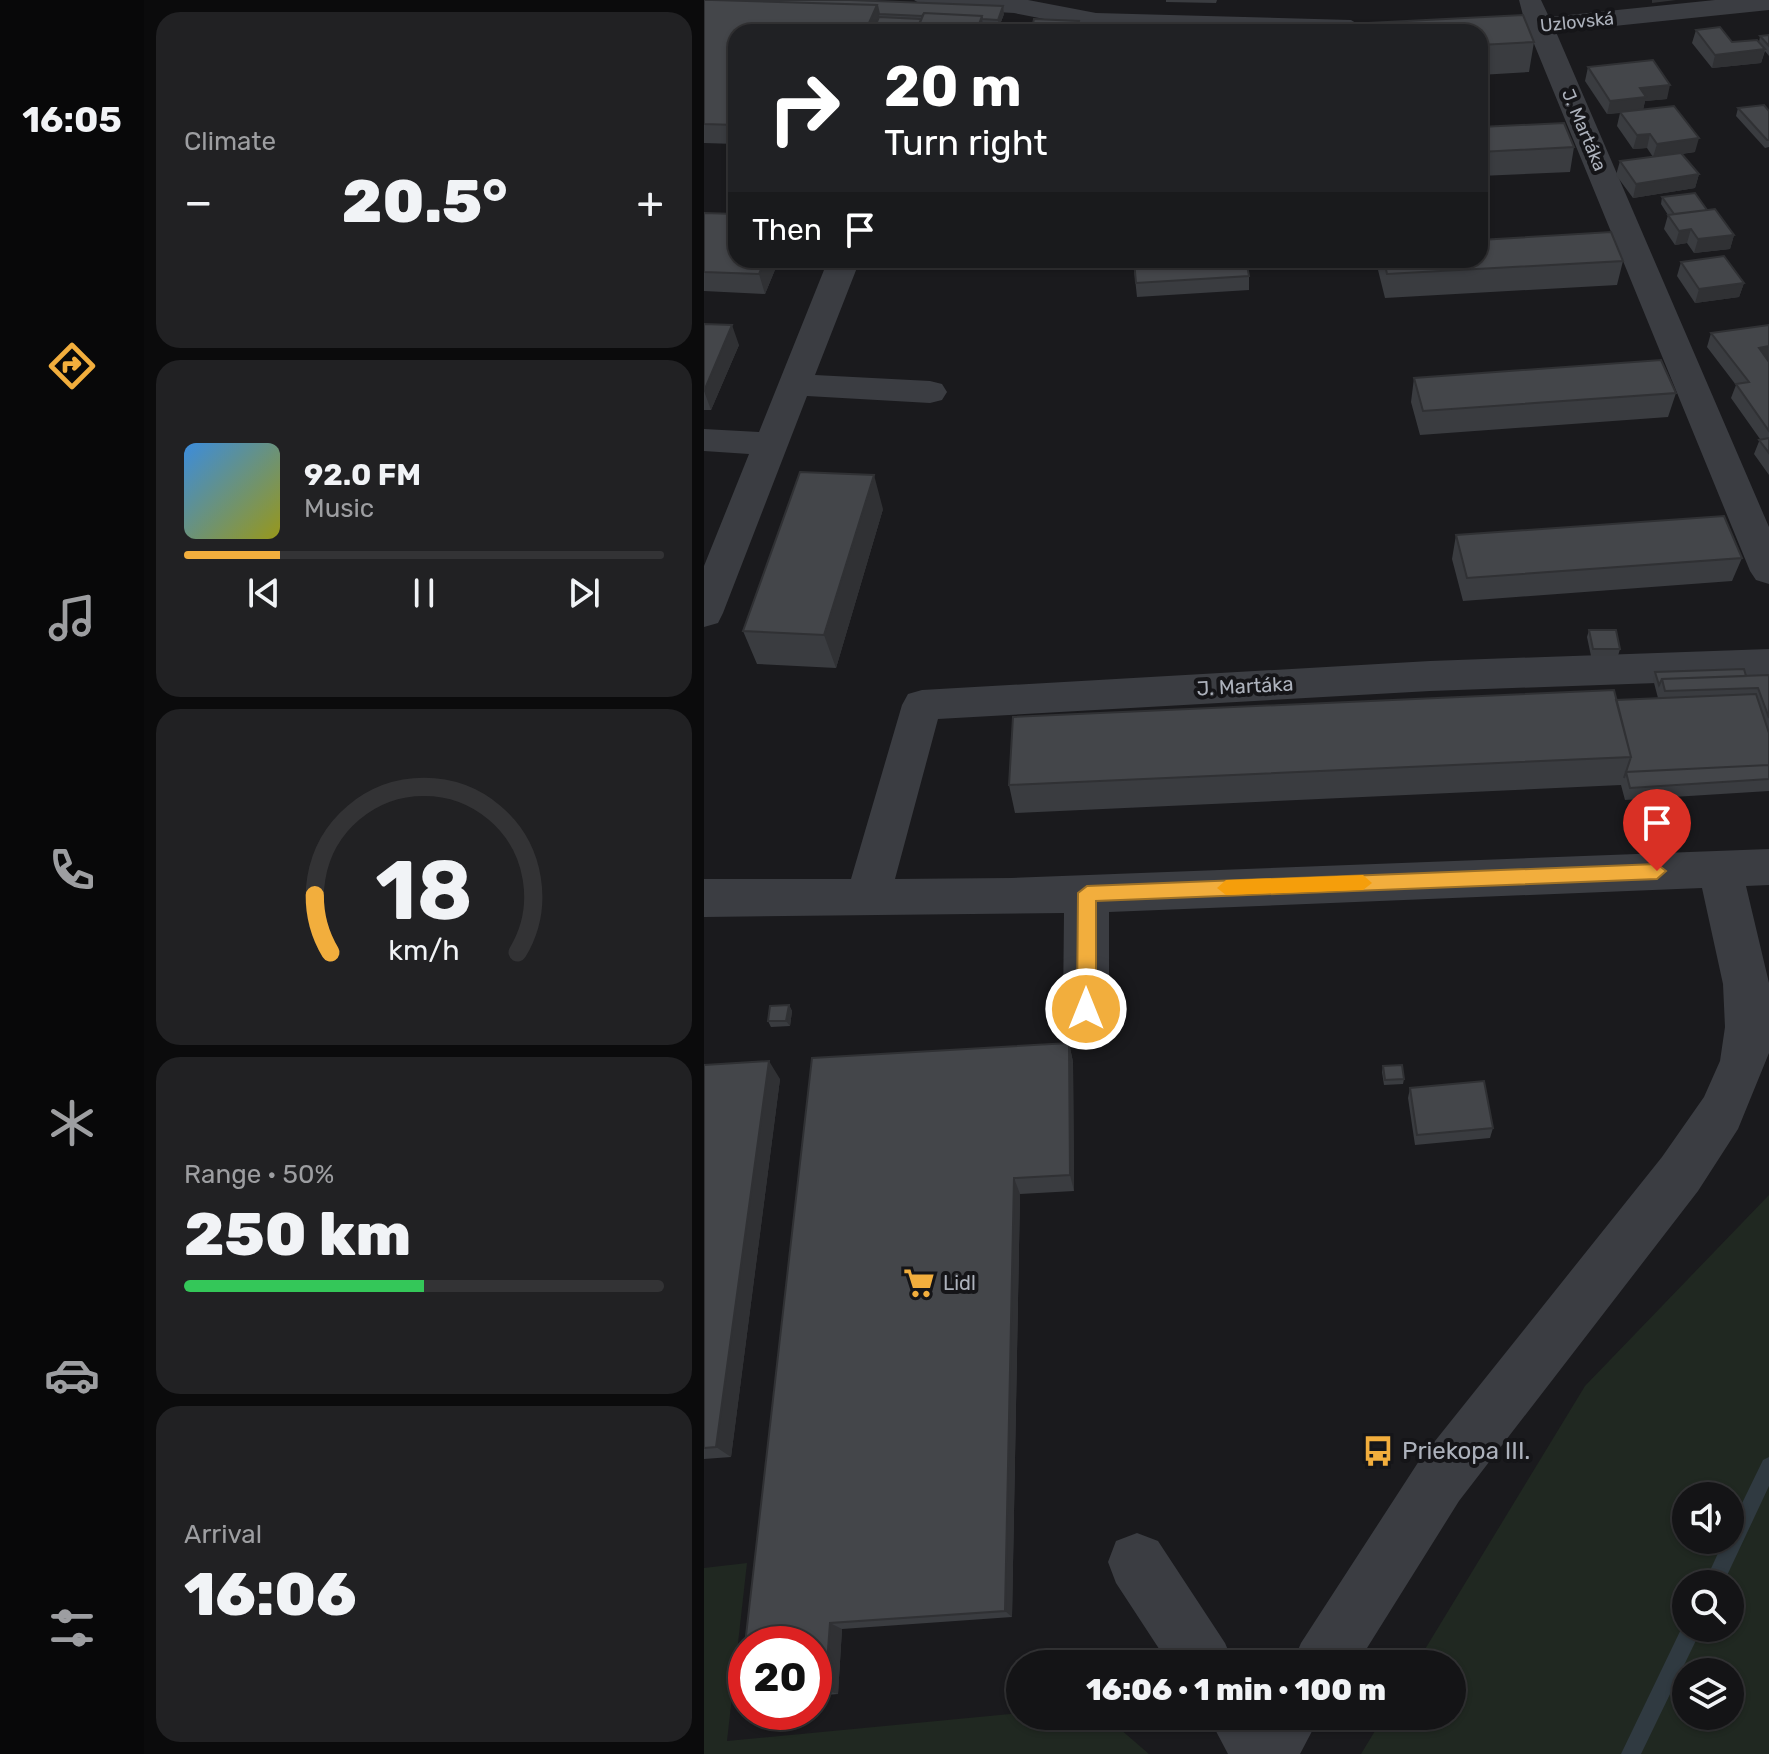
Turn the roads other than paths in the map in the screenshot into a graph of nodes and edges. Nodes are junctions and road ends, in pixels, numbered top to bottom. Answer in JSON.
{"nodes":[{"id":1,"x":927,"y":0,"type":"edge"},
{"id":2,"x":1769,"y":2,"type":"edge"},
{"id":3,"x":1534,"y":13,"type":"edge"},
{"id":4,"x":1084,"y":24,"type":"edge"},
{"id":5,"x":1466,"y":24,"type":"edge"},
{"id":6,"x":841,"y":268,"type":"edge"},
{"id":7,"x":795,"y":385,"type":"junction"},
{"id":8,"x":930,"y":392,"type":"dead end"},
{"id":9,"x":704,"y":440,"type":"edge"},
{"id":10,"x":772,"y":444,"type":"junction"},
{"id":11,"x":1769,"y":571,"type":"edge"},
{"id":12,"x":704,"y":613,"type":"edge"},
{"id":13,"x":1769,"y":664,"type":"edge"},
{"id":14,"x":1769,"y":867,"type":"edge"},
{"id":15,"x":1720,"y":869,"type":"junction"},
{"id":16,"x":1087,"y":893,"type":"junction"},
{"id":17,"x":704,"y":898,"type":"edge"},
{"id":18,"x":867,"y":899,"type":"junction"},
{"id":19,"x":1086,"y":1009,"type":"dead end"},
{"id":20,"x":1137,"y":1562,"type":"dead end"},
{"id":21,"x":1195,"y":1650,"type":"edge"},
{"id":22,"x":1331,"y":1650,"type":"edge"},
{"id":23,"x":1248,"y":1730,"type":"edge"},
{"id":24,"x":1280,"y":1730,"type":"edge"},
{"id":25,"x":1264,"y":1754,"type":"edge"}],
"edges":[{"from":1,"to":4,"type":"street"},
{"from":2,"to":3,"type":"street","name":"Uzlovská"},
{"from":3,"to":5,"type":"street","name":"Uzlovská"},
{"from":3,"to":11,"type":"street","name":"J. Martáka"},
{"from":6,"to":7,"type":"street"},
{"from":7,"to":8,"type":"street"},
{"from":7,"to":10,"type":"street"},
{"from":9,"to":10,"type":"street"},
{"from":10,"to":12,"type":"street"},
{"from":13,"to":18,"type":"street","name":"J. Martáka"},
{"from":14,"to":15,"type":"street"},
{"from":15,"to":16,"type":"street"},
{"from":15,"to":22,"type":"street"},
{"from":16,"to":18,"type":"street"},
{"from":16,"to":19,"type":"street"},
{"from":17,"to":18,"type":"street"},
{"from":20,"to":21,"type":"street"},
{"from":23,"to":25,"type":"street"},
{"from":24,"to":25,"type":"street"}]}
